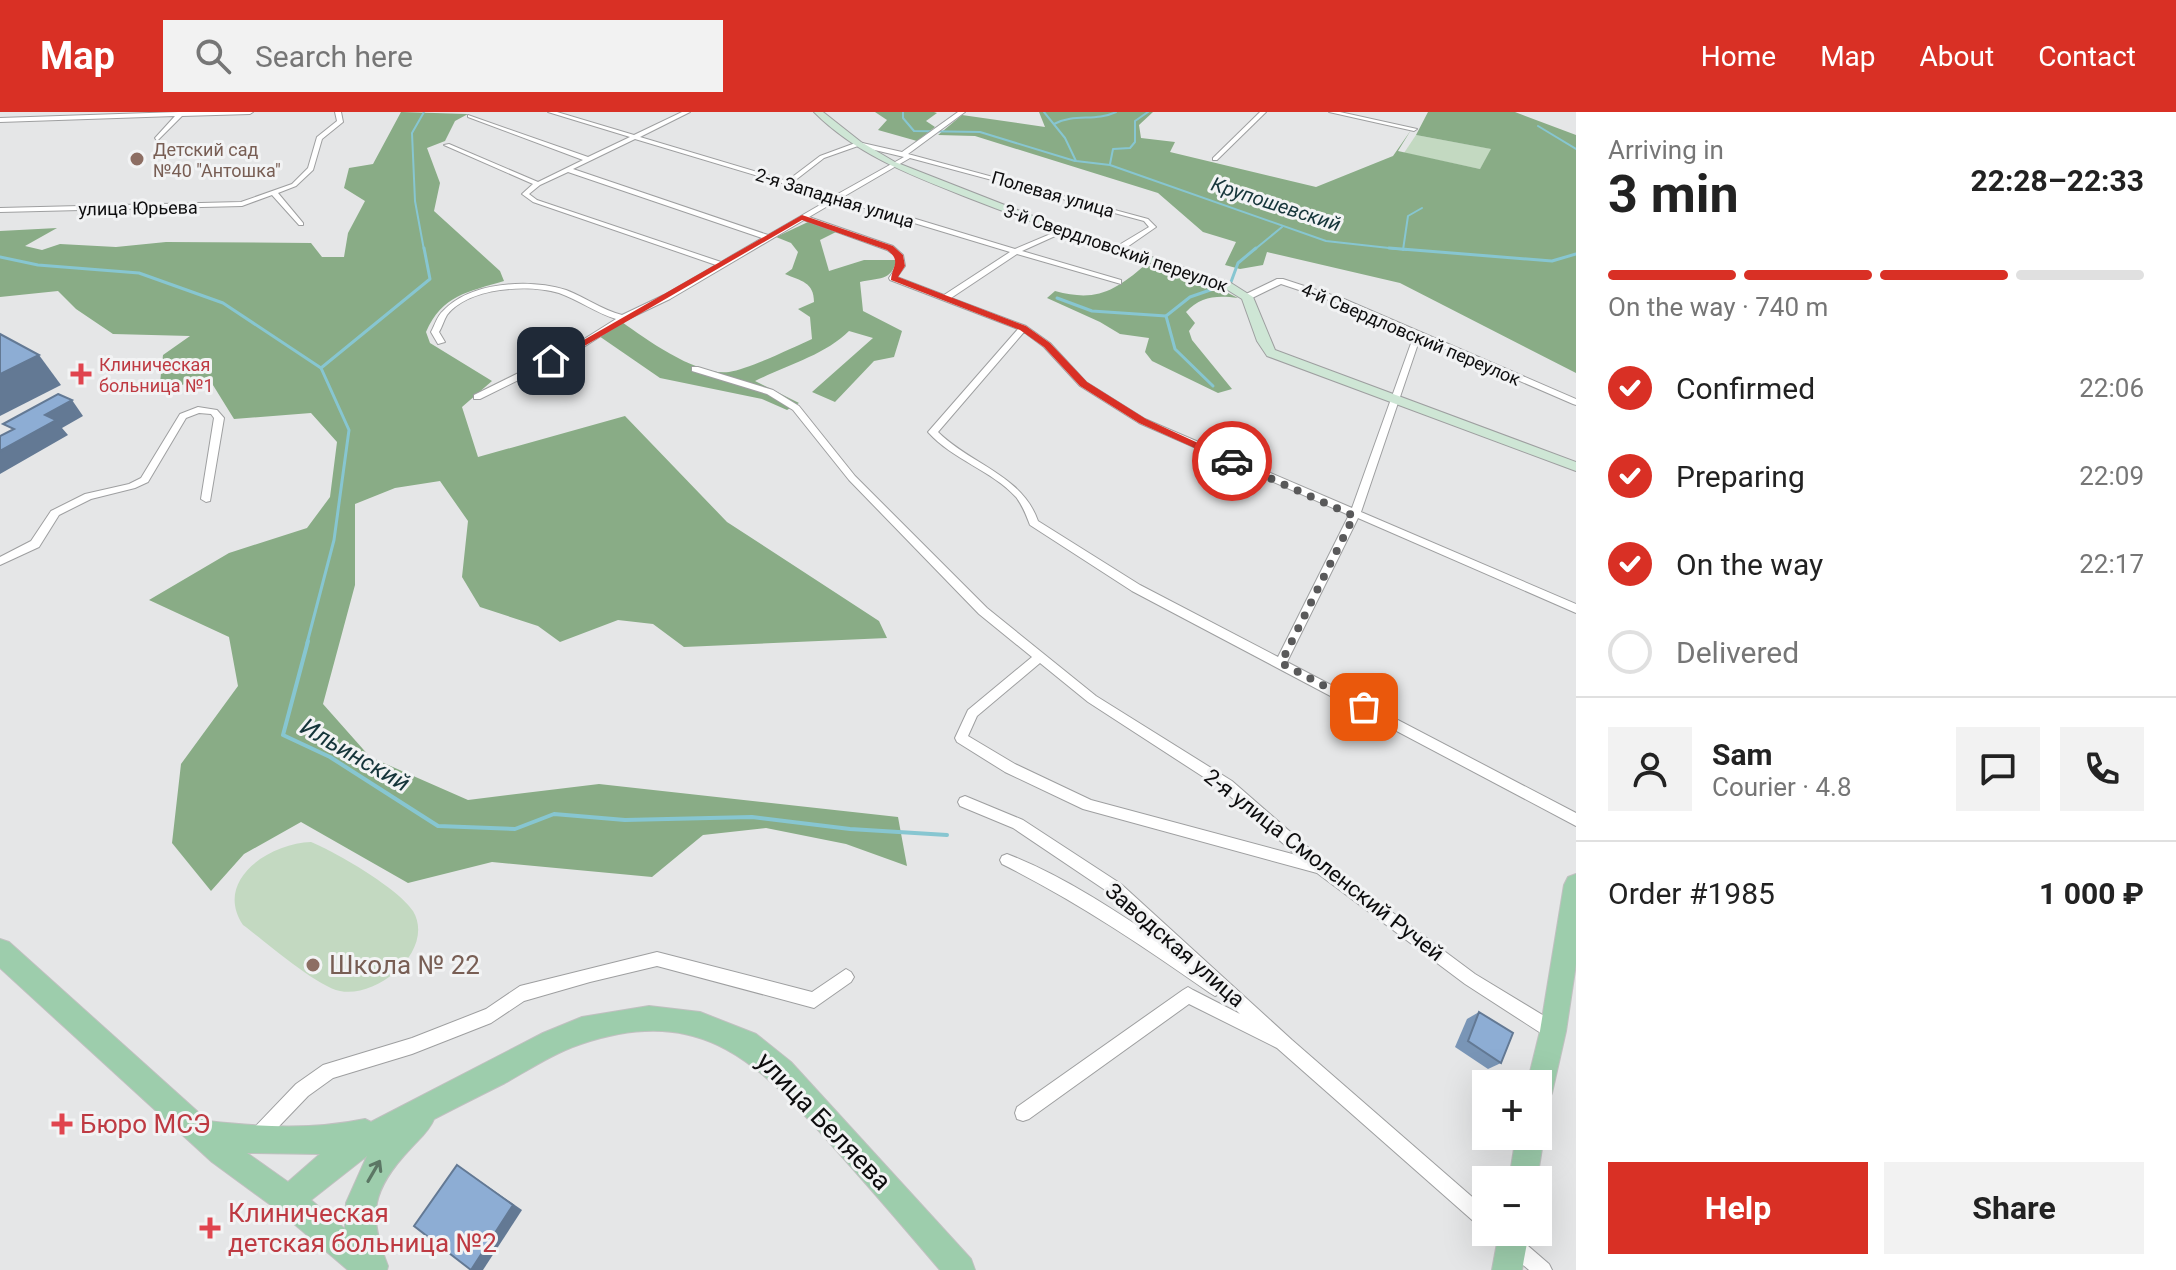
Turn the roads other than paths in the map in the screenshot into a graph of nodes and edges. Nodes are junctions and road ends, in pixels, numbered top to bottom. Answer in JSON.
{"nodes":[{"id":1,"x":250,"y":112,"type":"edge"},
{"id":2,"x":338,"y":112,"type":"edge"},
{"id":3,"x":551,"y":112,"type":"edge"},
{"id":4,"x":687,"y":112,"type":"edge"},
{"id":5,"x":818,"y":112,"type":"edge"},
{"id":6,"x":962,"y":112,"type":"edge"},
{"id":7,"x":1263,"y":112,"type":"edge"},
{"id":8,"x":1332,"y":112,"type":"edge"},
{"id":9,"x":180,"y":114,"type":"edge"},
{"id":10,"x":470,"y":116,"type":"dead end"},
{"id":11,"x":0,"y":120,"type":"edge"},
{"id":12,"x":1414,"y":129,"type":"dead end"},
{"id":13,"x":157,"y":139,"type":"dead end"},
{"id":14,"x":637,"y":139,"type":"junction"},
{"id":15,"x":858,"y":144,"type":"junction"},
{"id":16,"x":447,"y":145,"type":"dead end"},
{"id":17,"x":905,"y":156,"type":"junction"},
{"id":18,"x":1215,"y":159,"type":"dead end"},
{"id":19,"x":590,"y":160,"type":"junction"},
{"id":20,"x":892,"y":164,"type":"junction"},
{"id":21,"x":569,"y":170,"type":"junction"},
{"id":22,"x":538,"y":184,"type":"junction"},
{"id":23,"x":787,"y":184,"type":"junction"},
{"id":24,"x":275,"y":194,"type":"junction"},
{"id":25,"x":835,"y":198,"type":"junction"},
{"id":26,"x":0,"y":210,"type":"edge"},
{"id":27,"x":802,"y":217,"type":"junction"},
{"id":28,"x":301,"y":224,"type":"dead end"},
{"id":29,"x":1062,"y":231,"type":"junction"},
{"id":30,"x":768,"y":238,"type":"junction"},
{"id":31,"x":1117,"y":250,"type":"junction"},
{"id":32,"x":1016,"y":251,"type":"junction"},
{"id":33,"x":722,"y":265,"type":"junction"},
{"id":34,"x":1118,"y":282,"type":"dead end"},
{"id":35,"x":1247,"y":297,"type":"junction"},
{"id":36,"x":945,"y":298,"type":"junction"},
{"id":37,"x":623,"y":318,"type":"junction"},
{"id":38,"x":1023,"y":328,"type":"junction"},
{"id":39,"x":1417,"y":336,"type":"junction"},
{"id":40,"x":441,"y":342,"type":"dead end"},
{"id":41,"x":695,"y":369,"type":"dead end"},
{"id":42,"x":477,"y":397,"type":"dead end"},
{"id":43,"x":1398,"y":398,"type":"junction"},
{"id":44,"x":1576,"y":402,"type":"edge"},
{"id":45,"x":1576,"y":467,"type":"edge"},
{"id":46,"x":206,"y":499,"type":"dead end"},
{"id":47,"x":1354,"y":516,"type":"junction"},
{"id":48,"x":0,"y":561,"type":"edge"},
{"id":49,"x":1576,"y":609,"type":"edge"},
{"id":50,"x":1039,"y":657,"type":"junction"},
{"id":51,"x":1281,"y":663,"type":"junction"},
{"id":52,"x":965,"y":802,"type":"dead end"},
{"id":53,"x":1576,"y":820,"type":"edge"},
{"id":54,"x":1007,"y":860,"type":"dead end"},
{"id":55,"x":1321,"y":868,"type":"junction"},
{"id":56,"x":1576,"y":885,"type":"edge"},
{"id":57,"x":1571,"y":941,"type":"edge"},
{"id":58,"x":0,"y":951,"type":"edge"},
{"id":59,"x":846,"y":977,"type":"dead end"},
{"id":60,"x":1259,"y":1020,"type":"junction"},
{"id":61,"x":1553,"y":1031,"type":"junction"},
{"id":62,"x":1286,"y":1046,"type":"junction"},
{"id":63,"x":1544,"y":1070,"type":"edge"},
{"id":64,"x":437,"y":1103,"type":"junction"},
{"id":65,"x":1023,"y":1113,"type":"dead end"},
{"id":66,"x":385,"y":1128,"type":"junction"},
{"id":67,"x":203,"y":1134,"type":"junction"},
{"id":68,"x":253,"y":1140,"type":"junction"},
{"id":69,"x":289,"y":1201,"type":"junction"},
{"id":70,"x":1472,"y":1209,"type":"edge"},
{"id":71,"x":1509,"y":1246,"type":"edge"},
{"id":72,"x":373,"y":1270,"type":"edge"},
{"id":73,"x":960,"y":1270,"type":"edge"},
{"id":74,"x":1543,"y":1270,"type":"edge"}],
"edges":[{"from":1,"to":9,"type":"street"},
{"from":2,"to":24,"type":"street"},
{"from":3,"to":14,"type":"street","name":"2-я Западная улица"},
{"from":4,"to":14,"type":"street"},
{"from":5,"to":15,"type":"main road"},
{"from":6,"to":17,"type":"street"},
{"from":7,"to":18,"type":"street"},
{"from":8,"to":12,"type":"street"},
{"from":9,"to":11,"type":"street"},
{"from":9,"to":13,"type":"street"},
{"from":10,"to":19,"type":"street"},
{"from":14,"to":19,"type":"street"},
{"from":14,"to":23,"type":"street","name":"2-я Западная улица"},
{"from":15,"to":17,"type":"street"},
{"from":15,"to":20,"type":"main road"},
{"from":15,"to":23,"type":"street"},
{"from":16,"to":22,"type":"street"},
{"from":17,"to":20,"type":"street"},
{"from":17,"to":31,"type":"street","name":"Полевая улица"},
{"from":19,"to":21,"type":"street"},
{"from":20,"to":25,"type":"street"},
{"from":20,"to":29,"type":"main road","name":"3-й Свердловский переулок"},
{"from":21,"to":22,"type":"street"},
{"from":21,"to":30,"type":"street"},
{"from":22,"to":33,"type":"street"},
{"from":23,"to":25,"type":"street","name":"2-я Западная улица"},
{"from":24,"to":26,"type":"street","name":"улица Юрьева"},
{"from":24,"to":28,"type":"street"},
{"from":25,"to":27,"type":"street"},
{"from":25,"to":32,"type":"street","name":"2-я Западная улица"},
{"from":27,"to":30,"type":"street"},
{"from":27,"to":36,"type":"street"},
{"from":29,"to":31,"type":"main road","name":"3-й Свердловский переулок"},
{"from":29,"to":32,"type":"street"},
{"from":30,"to":33,"type":"street"},
{"from":31,"to":35,"type":"main road","name":"3-й Свердловский переулок"},
{"from":32,"to":34,"type":"street","name":"2-я Западная улица"},
{"from":32,"to":36,"type":"street"},
{"from":33,"to":37,"type":"street"},
{"from":35,"to":39,"type":"street","name":"4-й Свердловский переулок"},
{"from":35,"to":43,"type":"main road","name":"3-й Свердловский переулок"},
{"from":36,"to":38,"type":"street"},
{"from":37,"to":40,"type":"street"},
{"from":37,"to":42,"type":"street"},
{"from":38,"to":47,"type":"street"},
{"from":38,"to":51,"type":"street"},
{"from":39,"to":43,"type":"street"},
{"from":39,"to":44,"type":"street","name":"4-й Свердловский переулок"},
{"from":41,"to":50,"type":"street","name":"2-я улица Смоленский Ручей"},
{"from":43,"to":45,"type":"main road","name":"3-й Свердловский переулок"},
{"from":43,"to":47,"type":"street"},
{"from":46,"to":48,"type":"street"},
{"from":47,"to":49,"type":"street"},
{"from":47,"to":51,"type":"street"},
{"from":50,"to":55,"type":"street","name":"2-я улица Смоленский Ручей"},
{"from":50,"to":55,"type":"street"},
{"from":51,"to":53,"type":"street"},
{"from":52,"to":60,"type":"street","name":"Заводская улица"},
{"from":54,"to":60,"type":"street","name":"Заводская улица"},
{"from":55,"to":61,"type":"street","name":"2-я улица Смоленский Ручей"},
{"from":56,"to":57,"type":"main road"},
{"from":57,"to":61,"type":"main road"},
{"from":58,"to":67,"type":"main road"},
{"from":59,"to":68,"type":"street"},
{"from":60,"to":62,"type":"street","name":"Заводская улица"},
{"from":61,"to":63,"type":"main road"},
{"from":62,"to":65,"type":"street","name":"Заводская улица"},
{"from":62,"to":70,"type":"street","name":"Заводская улица"},
{"from":64,"to":66,"type":"main road","name":"улица Беляева"},
{"from":72,"to":64,"type":"main road","one_way":true},
{"from":64,"to":73,"type":"main road","name":"улица Беляева"},
{"from":66,"to":68,"type":"main road"},
{"from":66,"to":69,"type":"main road"},
{"from":67,"to":68,"type":"main road"},
{"from":67,"to":69,"type":"main road"},
{"from":69,"to":72,"type":"main road"},
{"from":71,"to":74,"type":"street"}]}
